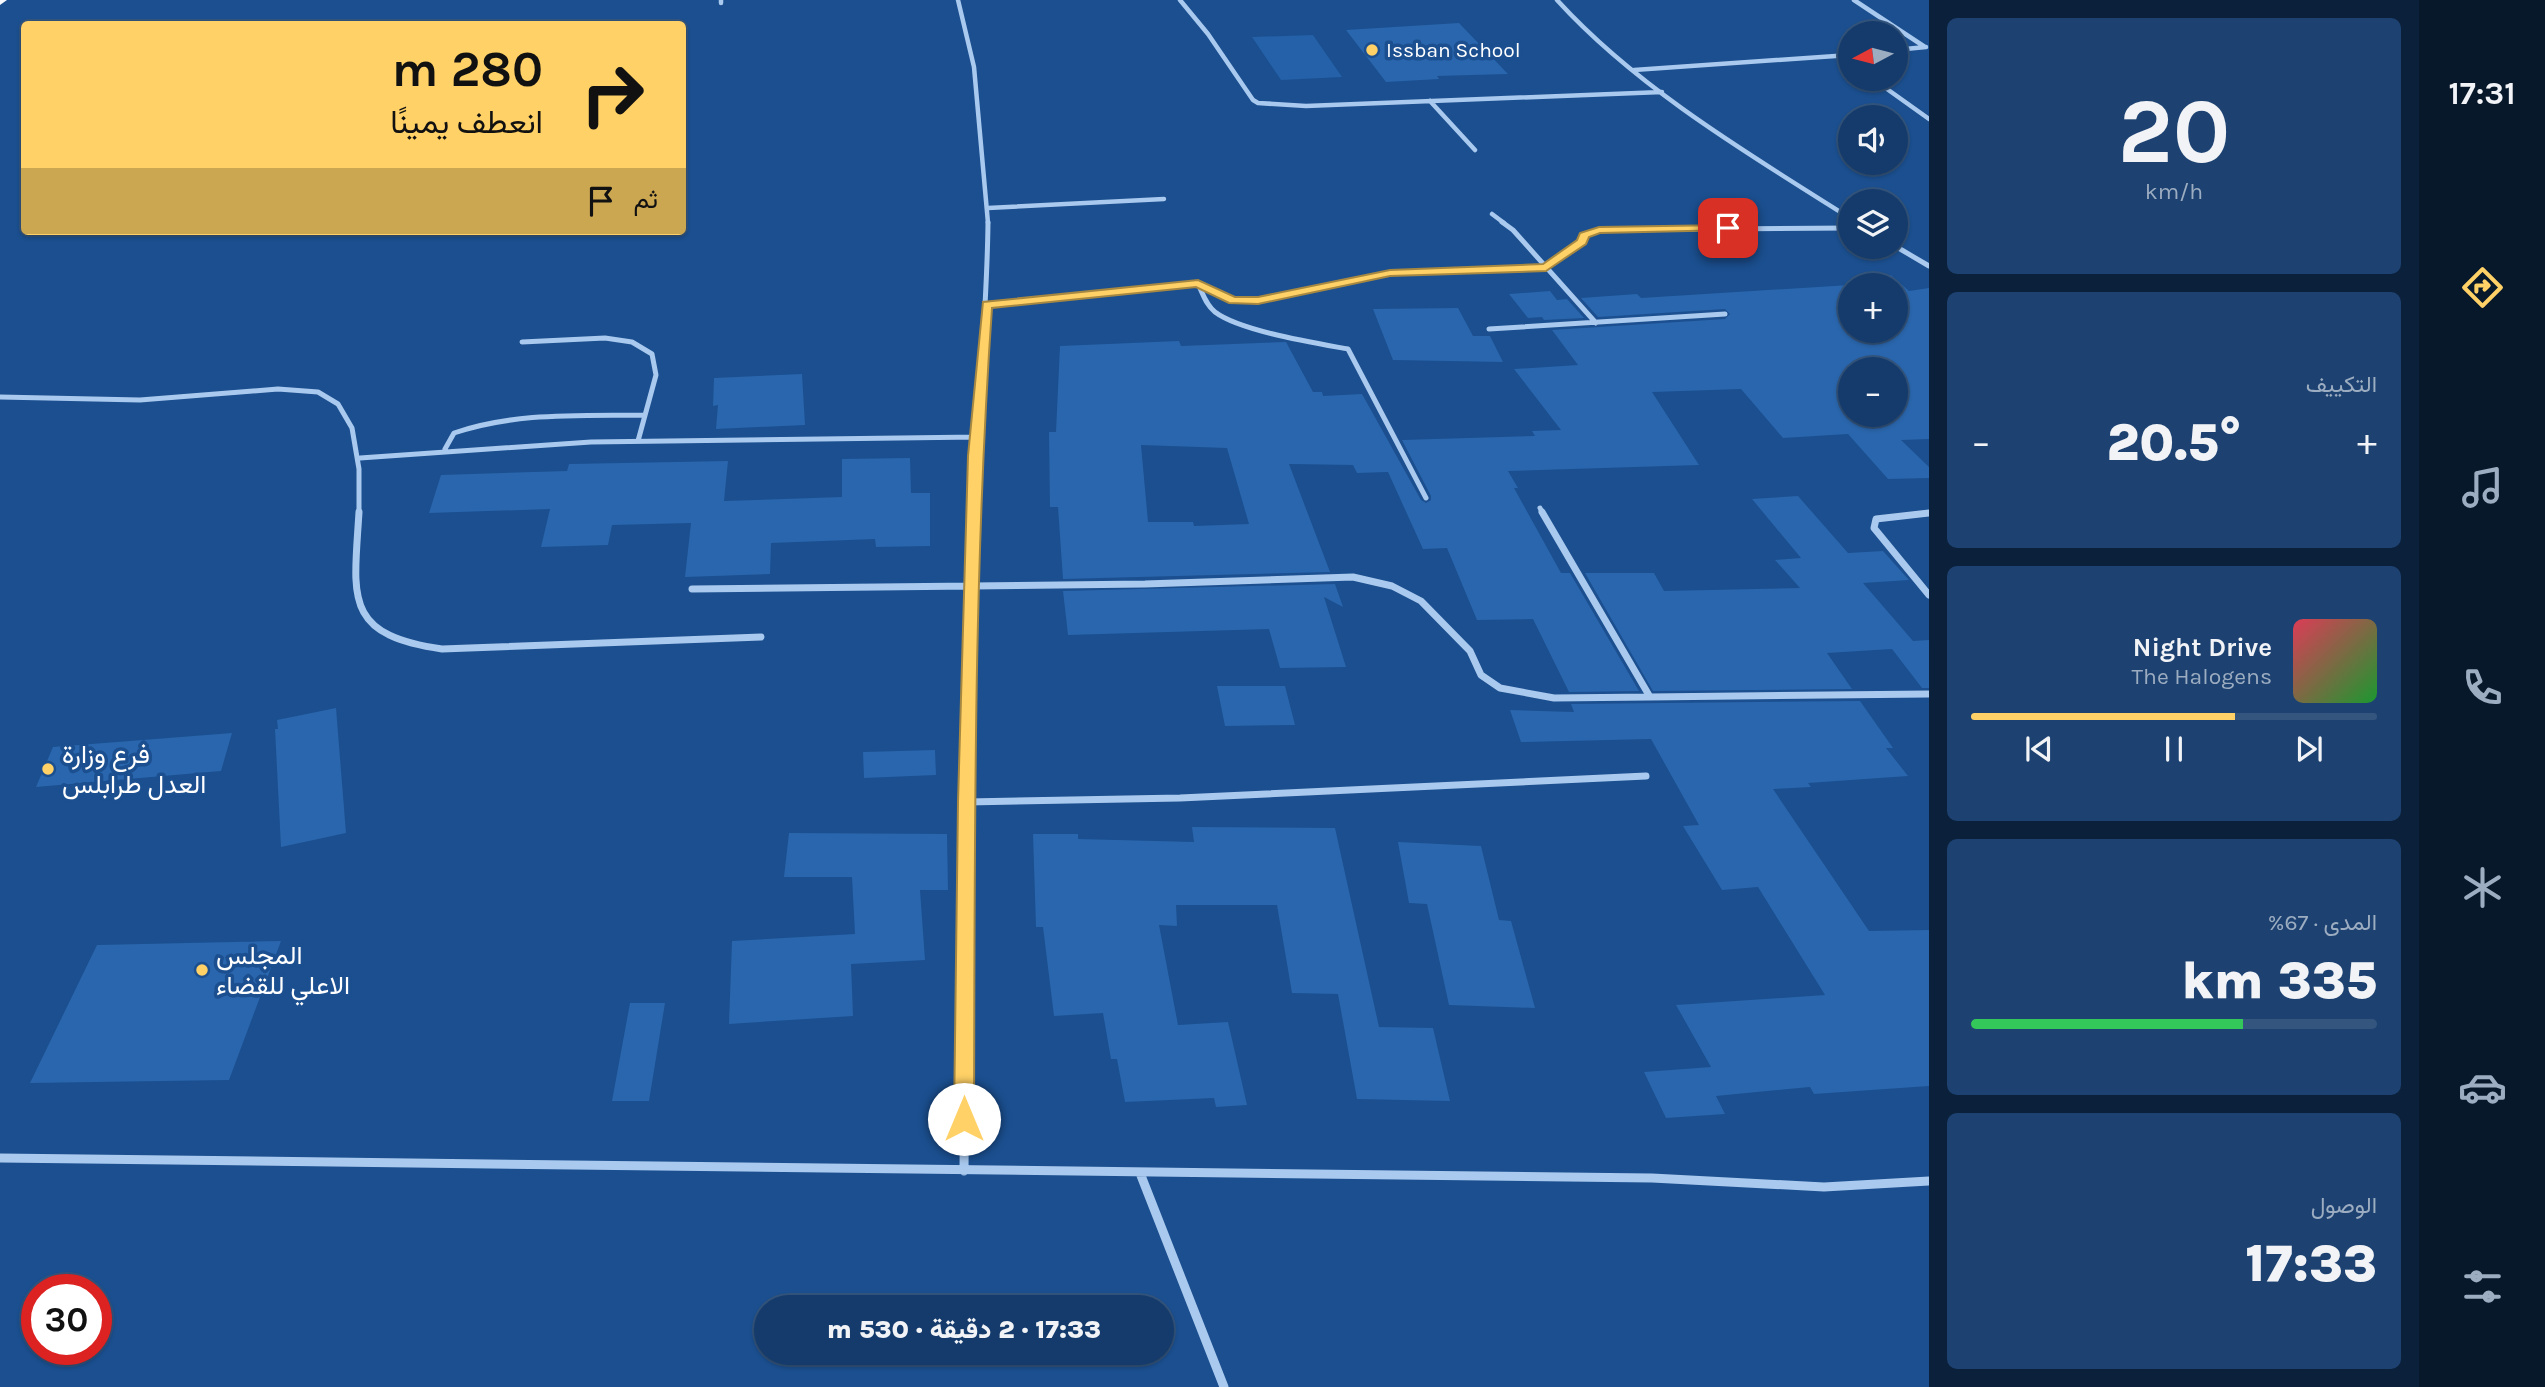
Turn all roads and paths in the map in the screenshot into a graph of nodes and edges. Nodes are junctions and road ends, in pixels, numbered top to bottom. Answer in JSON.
{"nodes":[{"id":1,"x":958,"y":0,"type":"edge"},
{"id":2,"x":1180,"y":0,"type":"edge"},
{"id":3,"x":1557,"y":0,"type":"edge"},
{"id":4,"x":1854,"y":0,"type":"edge"},
{"id":5,"x":1927,"y":47,"type":"edge"},
{"id":6,"x":1908,"y":49,"type":"edge"},
{"id":7,"x":1838,"y":56,"type":"edge"},
{"id":8,"x":1633,"y":70,"type":"junction"},
{"id":9,"x":1890,"y":91,"type":"edge"},
{"id":10,"x":1662,"y":92,"type":"junction"},
{"id":11,"x":1430,"y":101,"type":"junction"},
{"id":12,"x":1929,"y":119,"type":"edge"},
{"id":13,"x":1475,"y":150,"type":"dead end"},
{"id":14,"x":1164,"y":199,"type":"dead end"},
{"id":15,"x":988,"y":208,"type":"junction"},
{"id":16,"x":1838,"y":210,"type":"edge"},
{"id":17,"x":1492,"y":214,"type":"dead end"},
{"id":18,"x":1838,"y":228,"type":"edge"},
{"id":19,"x":1908,"y":253,"type":"edge"},
{"id":20,"x":1927,"y":263,"type":"edge"},
{"id":21,"x":1546,"y":267,"type":"junction"},
{"id":22,"x":1198,"y":284,"type":"junction"},
{"id":23,"x":987,"y":305,"type":"junction"},
{"id":24,"x":1725,"y":314,"type":"dead end"},
{"id":25,"x":1596,"y":323,"type":"junction"},
{"id":26,"x":1489,"y":329,"type":"dead end"},
{"id":27,"x":522,"y":342,"type":"dead end"},
{"id":28,"x":0,"y":397,"type":"edge"},
{"id":29,"x":645,"y":415,"type":"junction"},
{"id":30,"x":977,"y":437,"type":"junction"},
{"id":31,"x":638,"y":441,"type":"junction"},
{"id":32,"x":445,"y":449,"type":"junction"},
{"id":33,"x":360,"y":458,"type":"junction"},
{"id":34,"x":1426,"y":498,"type":"dead end"},
{"id":35,"x":1540,"y":508,"type":"dead end"},
{"id":36,"x":1929,"y":513,"type":"edge"},
{"id":37,"x":973,"y":585,"type":"junction"},
{"id":38,"x":692,"y":589,"type":"dead end"},
{"id":39,"x":1929,"y":595,"type":"edge"},
{"id":40,"x":761,"y":637,"type":"dead end"},
{"id":41,"x":1929,"y":694,"type":"edge"},
{"id":42,"x":1650,"y":697,"type":"junction"},
{"id":43,"x":1646,"y":776,"type":"dead end"},
{"id":44,"x":967,"y":802,"type":"junction"},
{"id":45,"x":0,"y":1158,"type":"edge"},
{"id":46,"x":964,"y":1171,"type":"junction"},
{"id":47,"x":1140,"y":1173,"type":"junction"},
{"id":48,"x":1929,"y":1181,"type":"edge"},
{"id":49,"x":1224,"y":1387,"type":"edge"}],
"edges":[{"from":1,"to":15,"type":"street"},
{"from":2,"to":11,"type":"street"},
{"from":3,"to":8,"type":"street"},
{"from":4,"to":5,"type":"street"},
{"from":5,"to":6,"type":"street"},
{"from":7,"to":8,"type":"street"},
{"from":8,"to":10,"type":"street"},
{"from":9,"to":12,"type":"street"},
{"from":10,"to":11,"type":"street"},
{"from":10,"to":16,"type":"street"},
{"from":11,"to":13,"type":"street"},
{"from":14,"to":15,"type":"street"},
{"from":15,"to":23,"type":"street"},
{"from":17,"to":21,"type":"street"},
{"from":18,"to":21,"type":"street"},
{"from":19,"to":20,"type":"street"},
{"from":21,"to":22,"type":"street"},
{"from":21,"to":25,"type":"street"},
{"from":22,"to":23,"type":"street"},
{"from":22,"to":34,"type":"street"},
{"from":23,"to":30,"type":"street"},
{"from":24,"to":25,"type":"street"},
{"from":25,"to":26,"type":"street"},
{"from":27,"to":29,"type":"street"},
{"from":28,"to":33,"type":"street"},
{"from":29,"to":31,"type":"street"},
{"from":29,"to":32,"type":"street"},
{"from":30,"to":31,"type":"street"},
{"from":30,"to":37,"type":"street"},
{"from":31,"to":32,"type":"street"},
{"from":32,"to":33,"type":"street"},
{"from":33,"to":40,"type":"street"},
{"from":35,"to":42,"type":"street"},
{"from":36,"to":39,"type":"street"},
{"from":37,"to":38,"type":"street"},
{"from":37,"to":42,"type":"street"},
{"from":37,"to":44,"type":"street"},
{"from":41,"to":42,"type":"street"},
{"from":43,"to":44,"type":"street"},
{"from":44,"to":46,"type":"street"},
{"from":45,"to":46,"type":"street"},
{"from":46,"to":47,"type":"street"},
{"from":47,"to":48,"type":"street"},
{"from":47,"to":49,"type":"street"}]}
